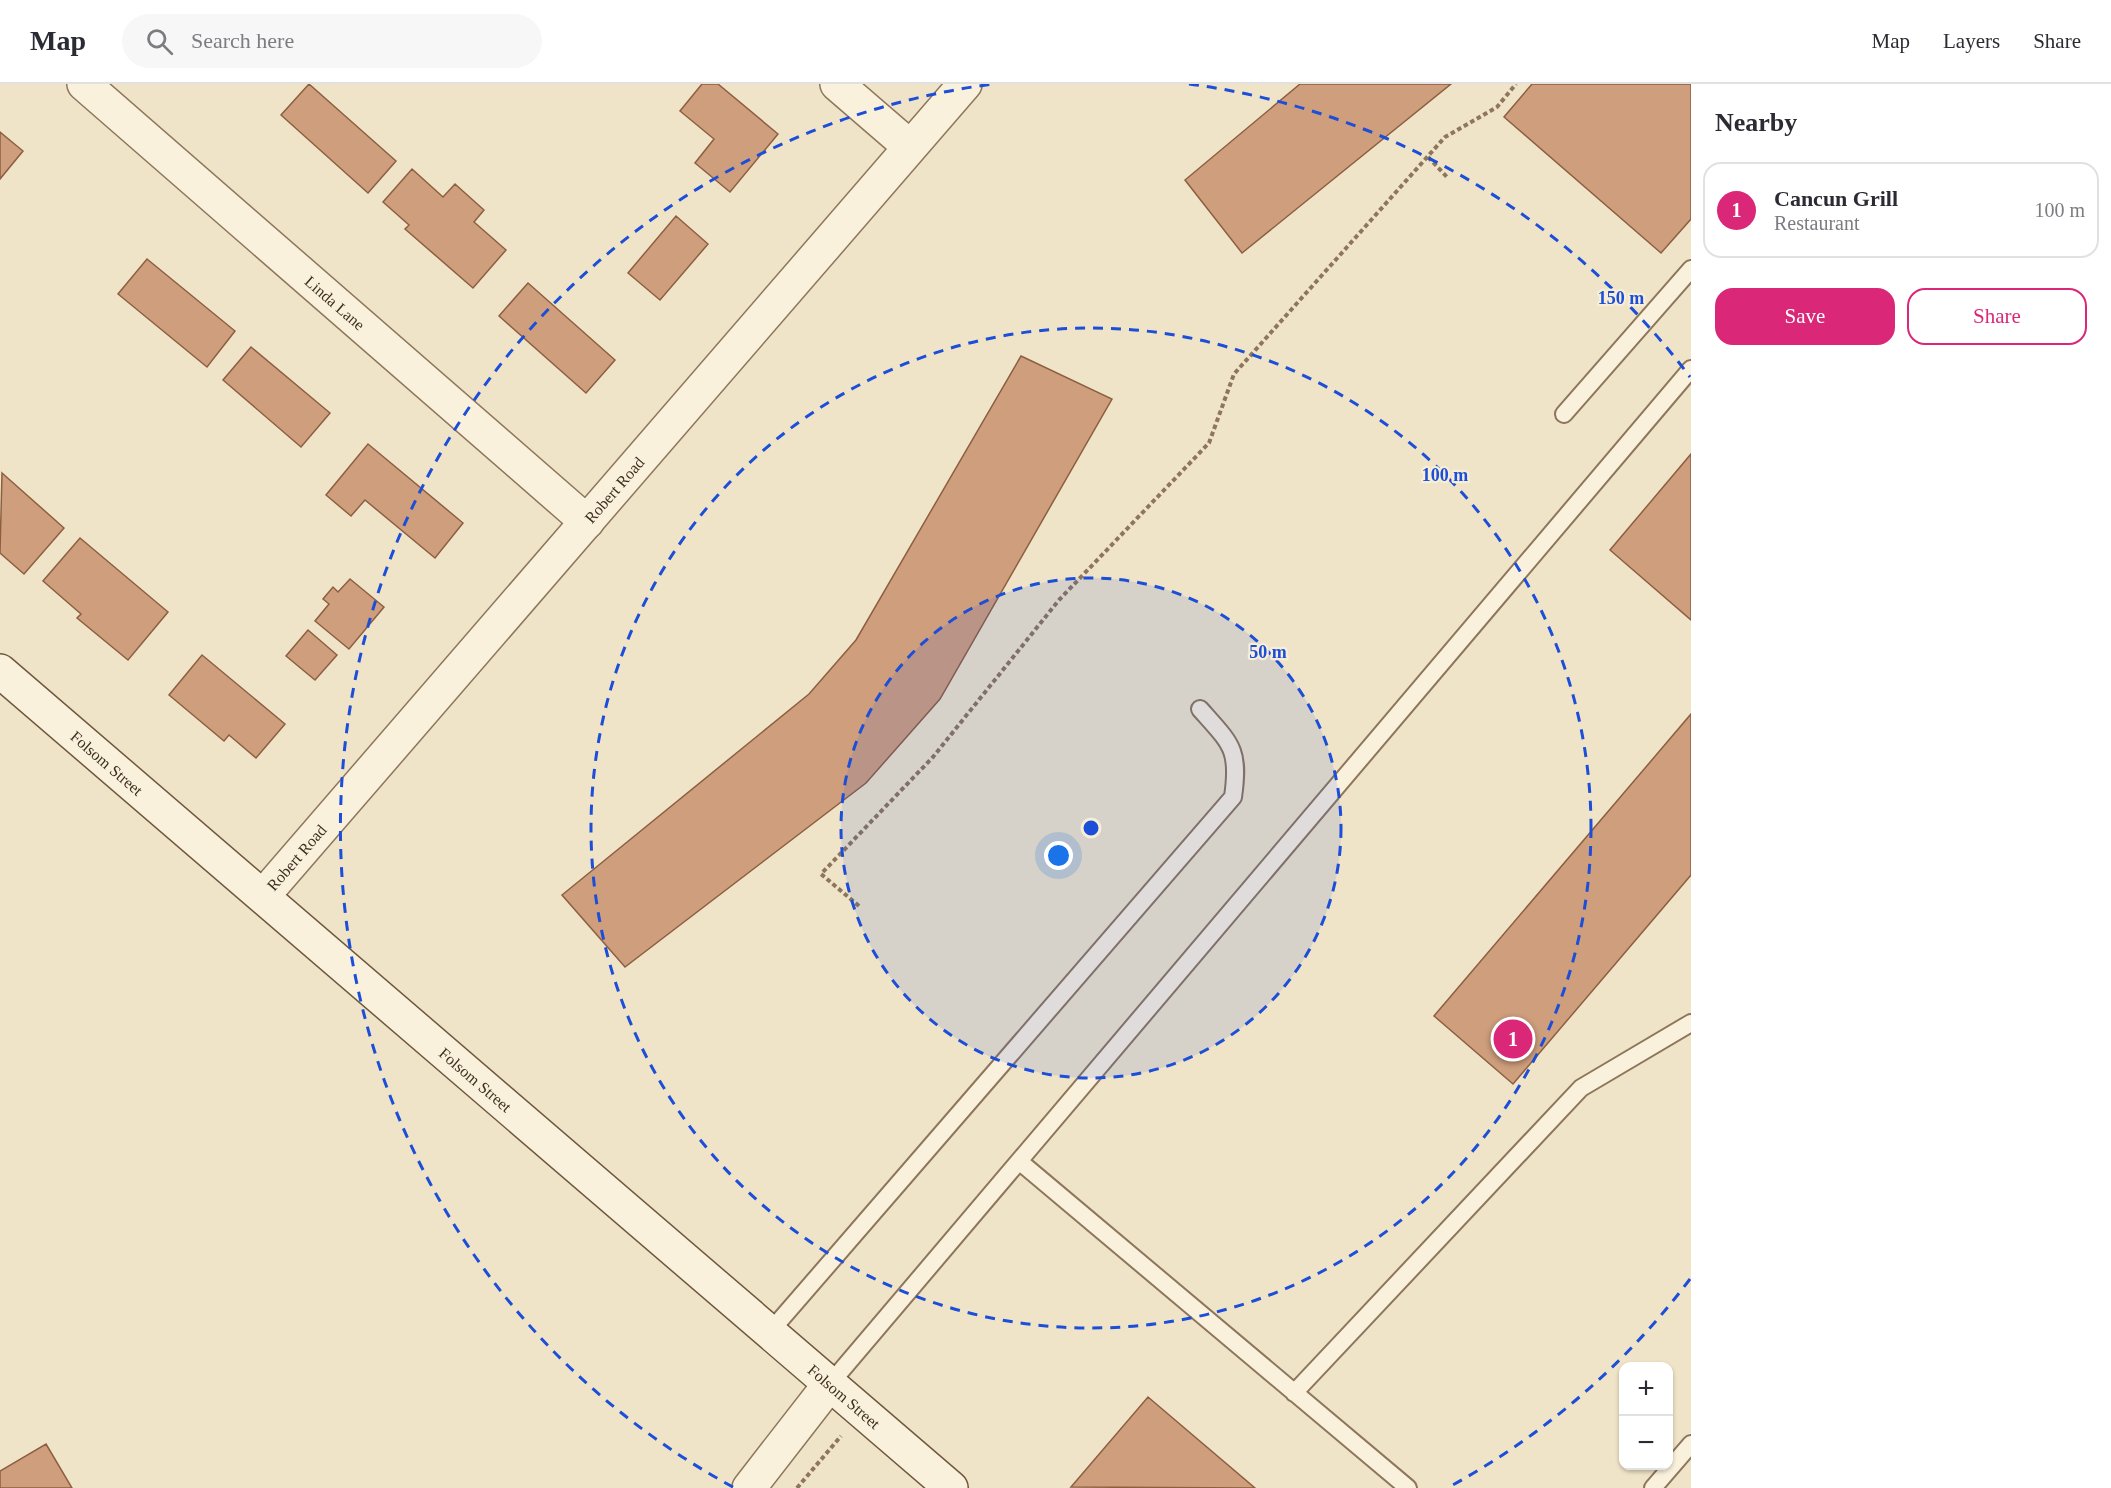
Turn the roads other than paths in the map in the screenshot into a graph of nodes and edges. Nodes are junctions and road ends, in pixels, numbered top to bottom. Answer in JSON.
{"nodes":[{"id":1,"x":84,"y":84,"type":"edge"},
{"id":2,"x":837,"y":84,"type":"edge"},
{"id":3,"x":965,"y":84,"type":"edge"},
{"id":4,"x":910,"y":147,"type":"junction"},
{"id":5,"x":1691,"y":269,"type":"edge"},
{"id":6,"x":1691,"y":369,"type":"edge"},
{"id":7,"x":1564,"y":414,"type":"dead end"},
{"id":8,"x":587,"y":522,"type":"junction"},
{"id":9,"x":0,"y":671,"type":"edge"},
{"id":10,"x":1200,"y":709,"type":"dead end"},
{"id":11,"x":263,"y":896,"type":"junction"},
{"id":12,"x":1691,"y":1023,"type":"edge"},
{"id":13,"x":1019,"y":1161,"type":"junction"},
{"id":14,"x":769,"y":1333,"type":"junction"},
{"id":15,"x":829,"y":1385,"type":"junction"},
{"id":16,"x":1294,"y":1393,"type":"junction"},
{"id":17,"x":1691,"y":1444,"type":"edge"},
{"id":18,"x":749,"y":1488,"type":"edge"},
{"id":19,"x":951,"y":1488,"type":"edge"},
{"id":20,"x":1408,"y":1488,"type":"edge"},
{"id":21,"x":1653,"y":1488,"type":"edge"}],
"edges":[{"from":1,"to":8,"type":"street","name":"Linda Lane"},
{"from":2,"to":4,"type":"street"},
{"from":3,"to":4,"type":"street","name":"Robert Road"},
{"from":4,"to":8,"type":"street","name":"Robert Road"},
{"from":5,"to":7,"type":"lane"},
{"from":6,"to":13,"type":"lane"},
{"from":8,"to":11,"type":"street","name":"Robert Road"},
{"from":9,"to":11,"type":"street","name":"Folsom Street"},
{"from":10,"to":14,"type":"lane"},
{"from":11,"to":14,"type":"street","name":"Folsom Street"},
{"from":12,"to":16,"type":"lane"},
{"from":13,"to":15,"type":"lane"},
{"from":13,"to":16,"type":"lane"},
{"from":14,"to":15,"type":"street","name":"Folsom Street"},
{"from":15,"to":18,"type":"street"},
{"from":15,"to":19,"type":"street","name":"Folsom Street"},
{"from":16,"to":20,"type":"lane"},
{"from":17,"to":21,"type":"lane"}]}
